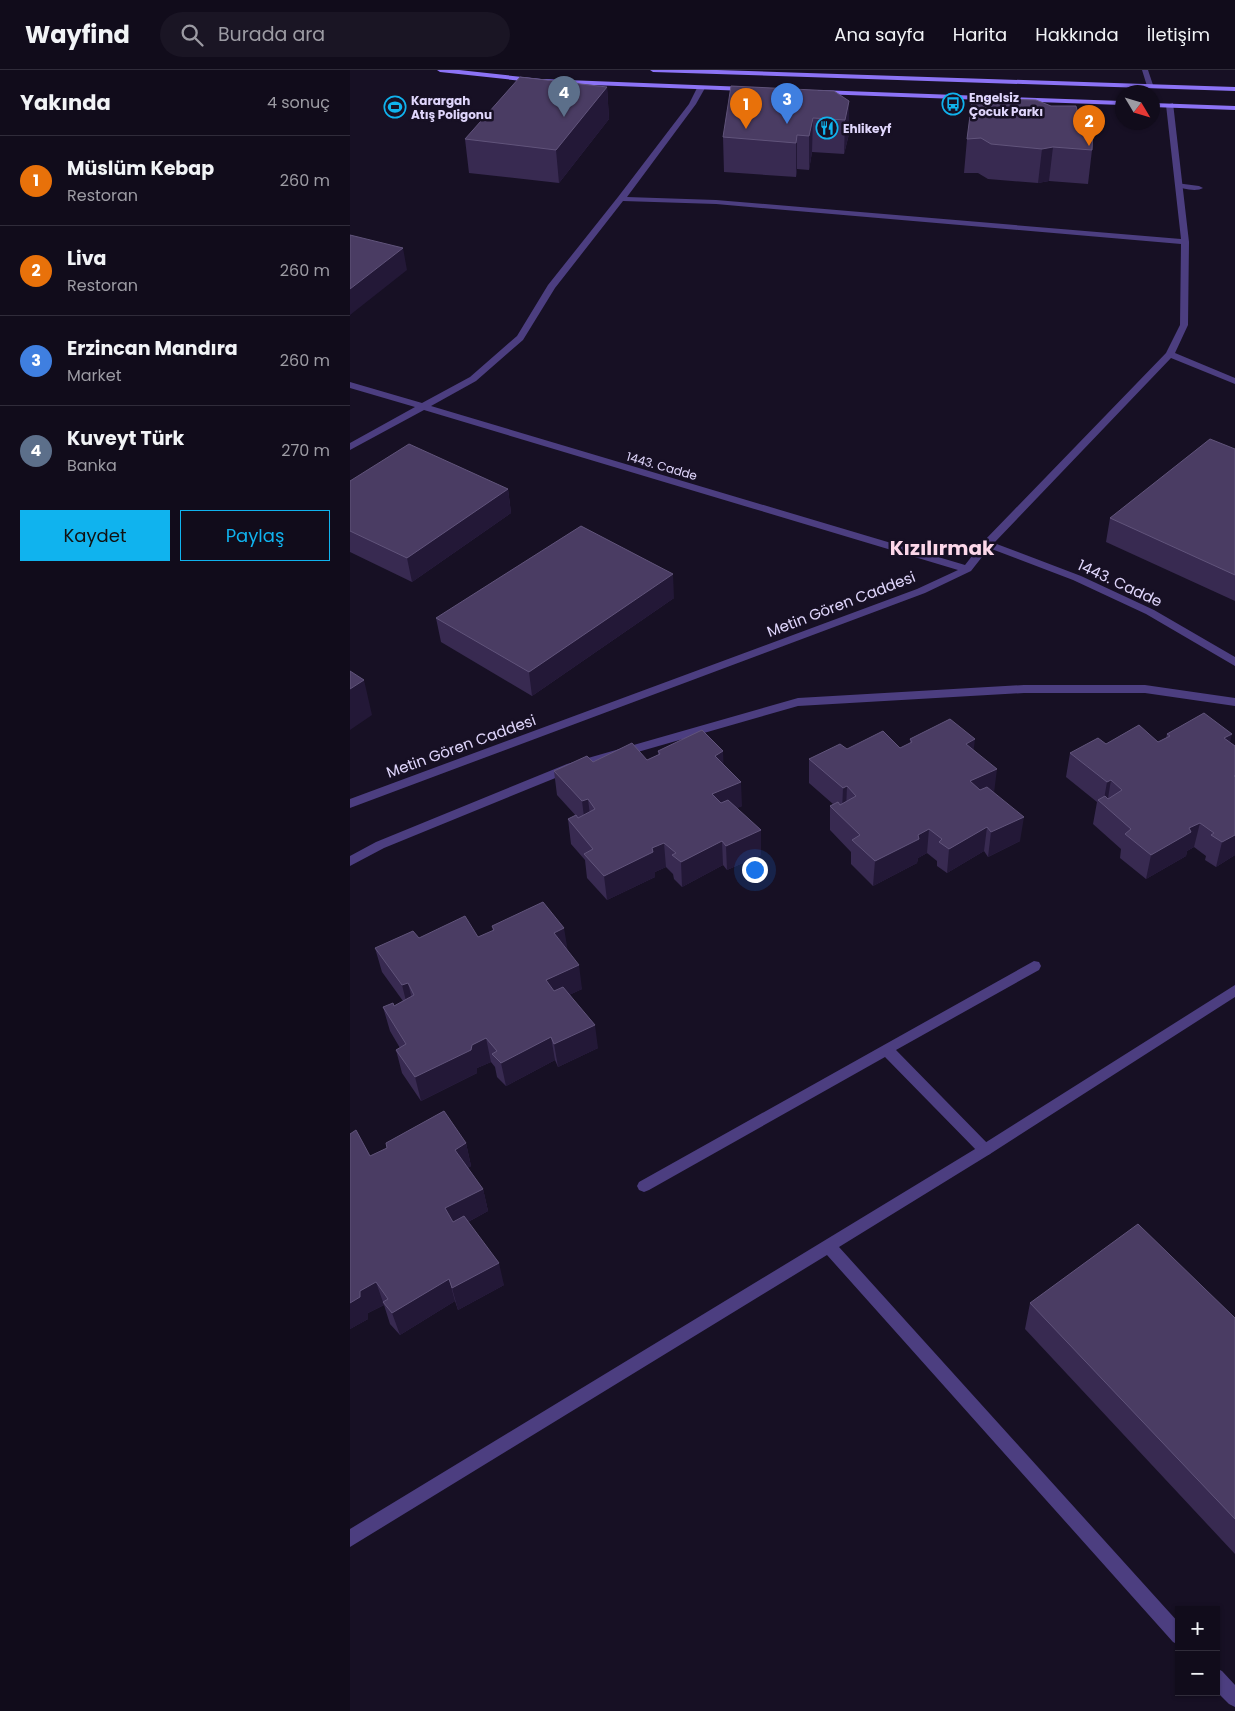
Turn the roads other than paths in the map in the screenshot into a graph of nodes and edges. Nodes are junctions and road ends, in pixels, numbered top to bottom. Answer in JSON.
{"nodes":[{"id":1,"x":440,"y":70,"type":"edge"},
{"id":2,"x":653,"y":70,"type":"edge"},
{"id":3,"x":1145,"y":70,"type":"edge"},
{"id":4,"x":709,"y":71,"type":"edge"},
{"id":5,"x":1122,"y":85,"type":"edge"},
{"id":6,"x":1151,"y":85,"type":"edge"},
{"id":7,"x":1160,"y":86,"type":"edge"},
{"id":8,"x":701,"y":88,"type":"junction"},
{"id":9,"x":750,"y":89,"type":"edge"},
{"id":10,"x":1235,"y":89,"type":"edge"},
{"id":11,"x":809,"y":92,"type":"edge"},
{"id":12,"x":1115,"y":103,"type":"edge"},
{"id":13,"x":1160,"y":104,"type":"edge"},
{"id":14,"x":1170,"y":105,"type":"junction"},
{"id":15,"x":1235,"y":108,"type":"edge"},
{"id":16,"x":1179,"y":185,"type":"junction"},
{"id":17,"x":1200,"y":188,"type":"dead end"},
{"id":18,"x":621,"y":200,"type":"junction"},
{"id":19,"x":1185,"y":242,"type":"junction"},
{"id":20,"x":1170,"y":354,"type":"junction"},
{"id":21,"x":1235,"y":381,"type":"edge"},
{"id":22,"x":350,"y":385,"type":"edge"},
{"id":23,"x":421,"y":407,"type":"junction"},
{"id":24,"x":350,"y":447,"type":"edge"},
{"id":25,"x":987,"y":544,"type":"junction"},
{"id":26,"x":967,"y":569,"type":"junction"},
{"id":27,"x":1235,"y":662,"type":"edge"},
{"id":28,"x":1235,"y":702,"type":"edge"},
{"id":29,"x":350,"y":804,"type":"edge"},
{"id":30,"x":350,"y":862,"type":"edge"},
{"id":31,"x":1034,"y":966,"type":"dead end"},
{"id":32,"x":1235,"y":990,"type":"edge"},
{"id":33,"x":887,"y":1050,"type":"junction"},
{"id":34,"x":984,"y":1150,"type":"junction"},
{"id":35,"x":644,"y":1186,"type":"dead end"},
{"id":36,"x":828,"y":1246,"type":"junction"},
{"id":37,"x":350,"y":1539,"type":"edge"},
{"id":38,"x":1175,"y":1632,"type":"edge"},
{"id":39,"x":1220,"y":1682,"type":"edge"},
{"id":40,"x":1235,"y":1698,"type":"edge"}],
"edges":[{"from":1,"to":8,"type":"main road"},
{"from":2,"to":4,"type":"main road"},
{"from":3,"to":6,"type":"street"},
{"from":4,"to":5,"type":"main road"},
{"from":4,"to":8,"type":"main road"},
{"from":7,"to":10,"type":"main road"},
{"from":8,"to":9,"type":"main road"},
{"from":8,"to":18,"type":"street"},
{"from":11,"to":12,"type":"main road"},
{"from":13,"to":14,"type":"main road"},
{"from":14,"to":15,"type":"main road"},
{"from":14,"to":16,"type":"street","name":"Metin Gören Caddesi"},
{"from":16,"to":17,"type":"street"},
{"from":16,"to":19,"type":"street","name":"Metin Gören Caddesi"},
{"from":18,"to":19,"type":"street"},
{"from":18,"to":23,"type":"street"},
{"from":19,"to":20,"type":"street","name":"Metin Gören Caddesi"},
{"from":20,"to":21,"type":"street"},
{"from":20,"to":25,"type":"street","name":"Metin Gören Caddesi"},
{"from":22,"to":23,"type":"street","name":"1443. Cadde"},
{"from":23,"to":24,"type":"street"},
{"from":23,"to":26,"type":"street","name":"1443. Cadde"},
{"from":25,"to":26,"type":"street","name":"Metin Gören Caddesi"},
{"from":25,"to":27,"type":"street","name":"1443. Cadde"},
{"from":26,"to":29,"type":"street","name":"Metin Gören Caddesi"},
{"from":28,"to":30,"type":"street"},
{"from":31,"to":33,"type":"street"},
{"from":32,"to":34,"type":"street"},
{"from":33,"to":34,"type":"street"},
{"from":33,"to":35,"type":"street"},
{"from":34,"to":36,"type":"street"},
{"from":36,"to":37,"type":"street"},
{"from":36,"to":38,"type":"street"},
{"from":39,"to":40,"type":"street"}]}
